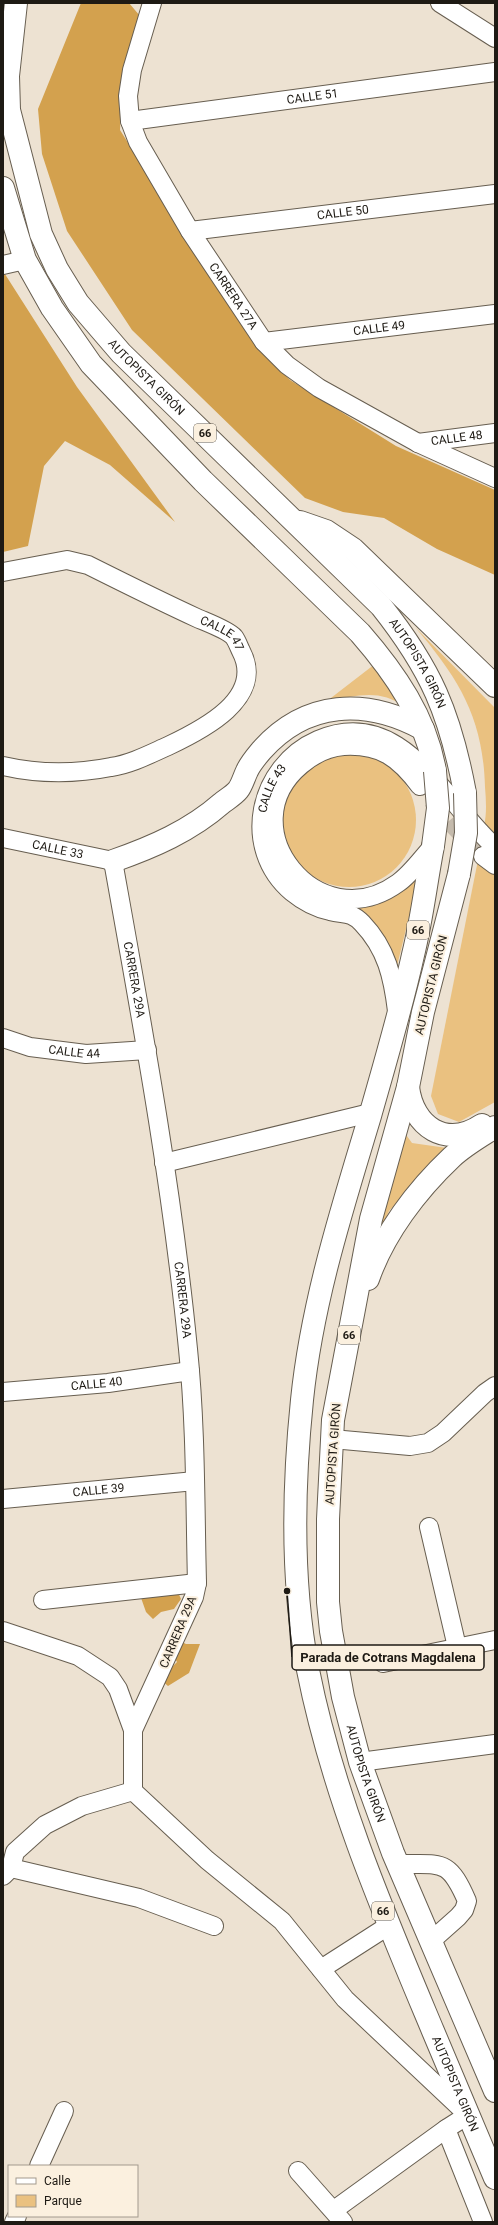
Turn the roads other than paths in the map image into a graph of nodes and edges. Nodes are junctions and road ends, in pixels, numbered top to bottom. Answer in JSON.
{"nodes":[{"id":1,"x":16,"y":3,"type":"edge"},
{"id":2,"x":152,"y":3,"type":"edge"},
{"id":3,"x":440,"y":3,"type":"edge"},
{"id":4,"x":495,"y":38,"type":"edge"},
{"id":5,"x":495,"y":72,"type":"edge"},
{"id":6,"x":130,"y":121,"type":"junction"},
{"id":7,"x":3,"y":188,"type":"edge"},
{"id":8,"x":495,"y":194,"type":"edge"},
{"id":9,"x":190,"y":231,"type":"junction"},
{"id":10,"x":25,"y":260,"type":"junction"},
{"id":11,"x":3,"y":265,"type":"edge"},
{"id":12,"x":495,"y":314,"type":"edge"},
{"id":13,"x":264,"y":342,"type":"junction"},
{"id":14,"x":495,"y":433,"type":"edge"},
{"id":15,"x":418,"y":444,"type":"junction"},
{"id":16,"x":495,"y":478,"type":"edge"},
{"id":17,"x":293,"y":520,"type":"junction"},
{"id":18,"x":3,"y":572,"type":"edge"},
{"id":19,"x":495,"y":686,"type":"edge"},
{"id":20,"x":423,"y":729,"type":"junction"},
{"id":21,"x":3,"y":766,"type":"edge"},
{"id":22,"x":427,"y":778,"type":"junction"},
{"id":23,"x":3,"y":838,"type":"edge"},
{"id":24,"x":433,"y":846,"type":"junction"},
{"id":25,"x":491,"y":856,"type":"edge"},
{"id":26,"x":113,"y":861,"type":"junction"},
{"id":27,"x":397,"y":1014,"type":"junction"},
{"id":28,"x":3,"y":1038,"type":"edge"},
{"id":29,"x":147,"y":1050,"type":"junction"},
{"id":30,"x":408,"y":1087,"type":"junction"},
{"id":31,"x":370,"y":1113,"type":"junction"},
{"id":32,"x":495,"y":1116,"type":"edge"},
{"id":33,"x":495,"y":1127,"type":"edge"},
{"id":34,"x":164,"y":1163,"type":"junction"},
{"id":35,"x":351,"y":1327,"type":"junction"},
{"id":36,"x":190,"y":1371,"type":"junction"},
{"id":37,"x":495,"y":1386,"type":"edge"},
{"id":38,"x":3,"y":1392,"type":"edge"},
{"id":39,"x":332,"y":1439,"type":"junction"},
{"id":40,"x":195,"y":1481,"type":"junction"},
{"id":41,"x":3,"y":1498,"type":"edge"},
{"id":42,"x":429,"y":1527,"type":"dead end"},
{"id":43,"x":197,"y":1583,"type":"junction"},
{"id":44,"x":43,"y":1600,"type":"dead end"},
{"id":45,"x":3,"y":1631,"type":"edge"},
{"id":46,"x":495,"y":1640,"type":"edge"},
{"id":47,"x":456,"y":1647,"type":"junction"},
{"id":48,"x":383,"y":1663,"type":"dead end"},
{"id":49,"x":133,"y":1730,"type":"junction"},
{"id":50,"x":495,"y":1744,"type":"edge"},
{"id":51,"x":360,"y":1762,"type":"junction"},
{"id":52,"x":133,"y":1790,"type":"junction"},
{"id":53,"x":398,"y":1864,"type":"junction"},
{"id":54,"x":7,"y":1872,"type":"edge"},
{"id":55,"x":214,"y":1926,"type":"dead end"},
{"id":56,"x":388,"y":1926,"type":"junction"},
{"id":57,"x":431,"y":1941,"type":"junction"},
{"id":58,"x":321,"y":1969,"type":"junction"},
{"id":59,"x":495,"y":2091,"type":"edge"},
{"id":60,"x":64,"y":2111,"type":"dead end"},
{"id":61,"x":468,"y":2116,"type":"junction"},
{"id":62,"x":446,"y":2129,"type":"junction"},
{"id":63,"x":39,"y":2165,"type":"edge"},
{"id":64,"x":298,"y":2171,"type":"dead end"},
{"id":65,"x":495,"y":2178,"type":"edge"},
{"id":66,"x":338,"y":2216,"type":"edge"},
{"id":67,"x":483,"y":2222,"type":"edge"}],
"edges":[{"from":1,"to":17,"type":"highway","name":"AUTOPISTA GIRÓN","number":"66"},
{"from":2,"to":6,"type":"street","name":"CARRERA 27A"},
{"from":3,"to":4,"type":"street"},
{"from":5,"to":6,"type":"street","name":"CALLE 51"},
{"from":6,"to":9,"type":"street","name":"CARRERA 27A"},
{"from":7,"to":10,"type":"highway","name":"AUTOPISTA GIRÓN","number":"66"},
{"from":8,"to":9,"type":"street","name":"CALLE 50"},
{"from":9,"to":13,"type":"street","name":"CARRERA 27A"},
{"from":10,"to":11,"type":"street"},
{"from":10,"to":20,"type":"highway","name":"AUTOPISTA GIRÓN","number":"66"},
{"from":12,"to":13,"type":"street","name":"CALLE 49"},
{"from":13,"to":15,"type":"street","name":"CARRERA 27A"},
{"from":14,"to":15,"type":"street","name":"CALLE 48"},
{"from":15,"to":16,"type":"street","name":"CARRERA 27A"},
{"from":17,"to":19,"type":"highway"},
{"from":17,"to":30,"type":"highway","name":"AUTOPISTA GIRÓN","number":"66","bridge":true},
{"from":18,"to":21,"type":"street","name":"CALLE 47"},
{"from":20,"to":22,"type":"highway","name":"AUTOPISTA GIRÓN","number":"66"},
{"from":20,"to":26,"type":"highway"},
{"from":22,"to":24,"type":"highway","name":"AUTOPISTA GIRÓN","number":"66","bridge":true},
{"from":22,"to":24,"type":"street","name":"CALLE 43"},
{"from":23,"to":26,"type":"street","name":"CALLE 33"},
{"from":24,"to":27,"type":"highway","name":"AUTOPISTA GIRÓN","number":"66"},
{"from":25,"to":27,"type":"street","name":"CALLE 43"},
{"from":26,"to":29,"type":"street","name":"CARRERA 29A"},
{"from":27,"to":31,"type":"highway","name":"AUTOPISTA GIRÓN","number":"66"},
{"from":28,"to":29,"type":"street","name":"CALLE 44"},
{"from":29,"to":34,"type":"street","name":"CARRERA 29A"},
{"from":30,"to":32,"type":"highway"},
{"from":30,"to":35,"type":"highway","name":"AUTOPISTA GIRÓN","number":"66"},
{"from":31,"to":34,"type":"street"},
{"from":31,"to":56,"type":"highway","name":"AUTOPISTA GIRÓN","number":"66"},
{"from":33,"to":35,"type":"highway"},
{"from":34,"to":36,"type":"street","name":"CARRERA 29A"},
{"from":35,"to":39,"type":"highway","name":"AUTOPISTA GIRÓN","number":"66"},
{"from":36,"to":38,"type":"street","name":"CALLE 40"},
{"from":36,"to":40,"type":"street","name":"CARRERA 29A"},
{"from":37,"to":39,"type":"street"},
{"from":39,"to":51,"type":"highway","name":"AUTOPISTA GIRÓN","number":"66"},
{"from":40,"to":41,"type":"street","name":"CALLE 39"},
{"from":40,"to":43,"type":"street","name":"CARRERA 29A"},
{"from":42,"to":47,"type":"street"},
{"from":43,"to":44,"type":"street"},
{"from":43,"to":49,"type":"street","name":"CARRERA 29A"},
{"from":45,"to":49,"type":"street"},
{"from":46,"to":47,"type":"street"},
{"from":47,"to":48,"type":"street"},
{"from":49,"to":52,"type":"street"},
{"from":50,"to":51,"type":"street"},
{"from":51,"to":53,"type":"highway","name":"AUTOPISTA GIRÓN","number":"66"},
{"from":52,"to":54,"type":"street"},
{"from":52,"to":58,"type":"street"},
{"from":53,"to":57,"type":"highway","name":"AUTOPISTA GIRÓN","number":"66"},
{"from":53,"to":57,"type":"street"},
{"from":54,"to":55,"type":"street"},
{"from":56,"to":58,"type":"street"},
{"from":56,"to":61,"type":"highway","name":"AUTOPISTA GIRÓN","number":"66"},
{"from":57,"to":59,"type":"highway","name":"AUTOPISTA GIRÓN","number":"66"},
{"from":58,"to":61,"type":"street"},
{"from":60,"to":63,"type":"street"},
{"from":61,"to":62,"type":"street"},
{"from":61,"to":65,"type":"highway","name":"AUTOPISTA GIRÓN","number":"66"},
{"from":62,"to":66,"type":"street"},
{"from":62,"to":67,"type":"street"},
{"from":64,"to":66,"type":"street"}]}
